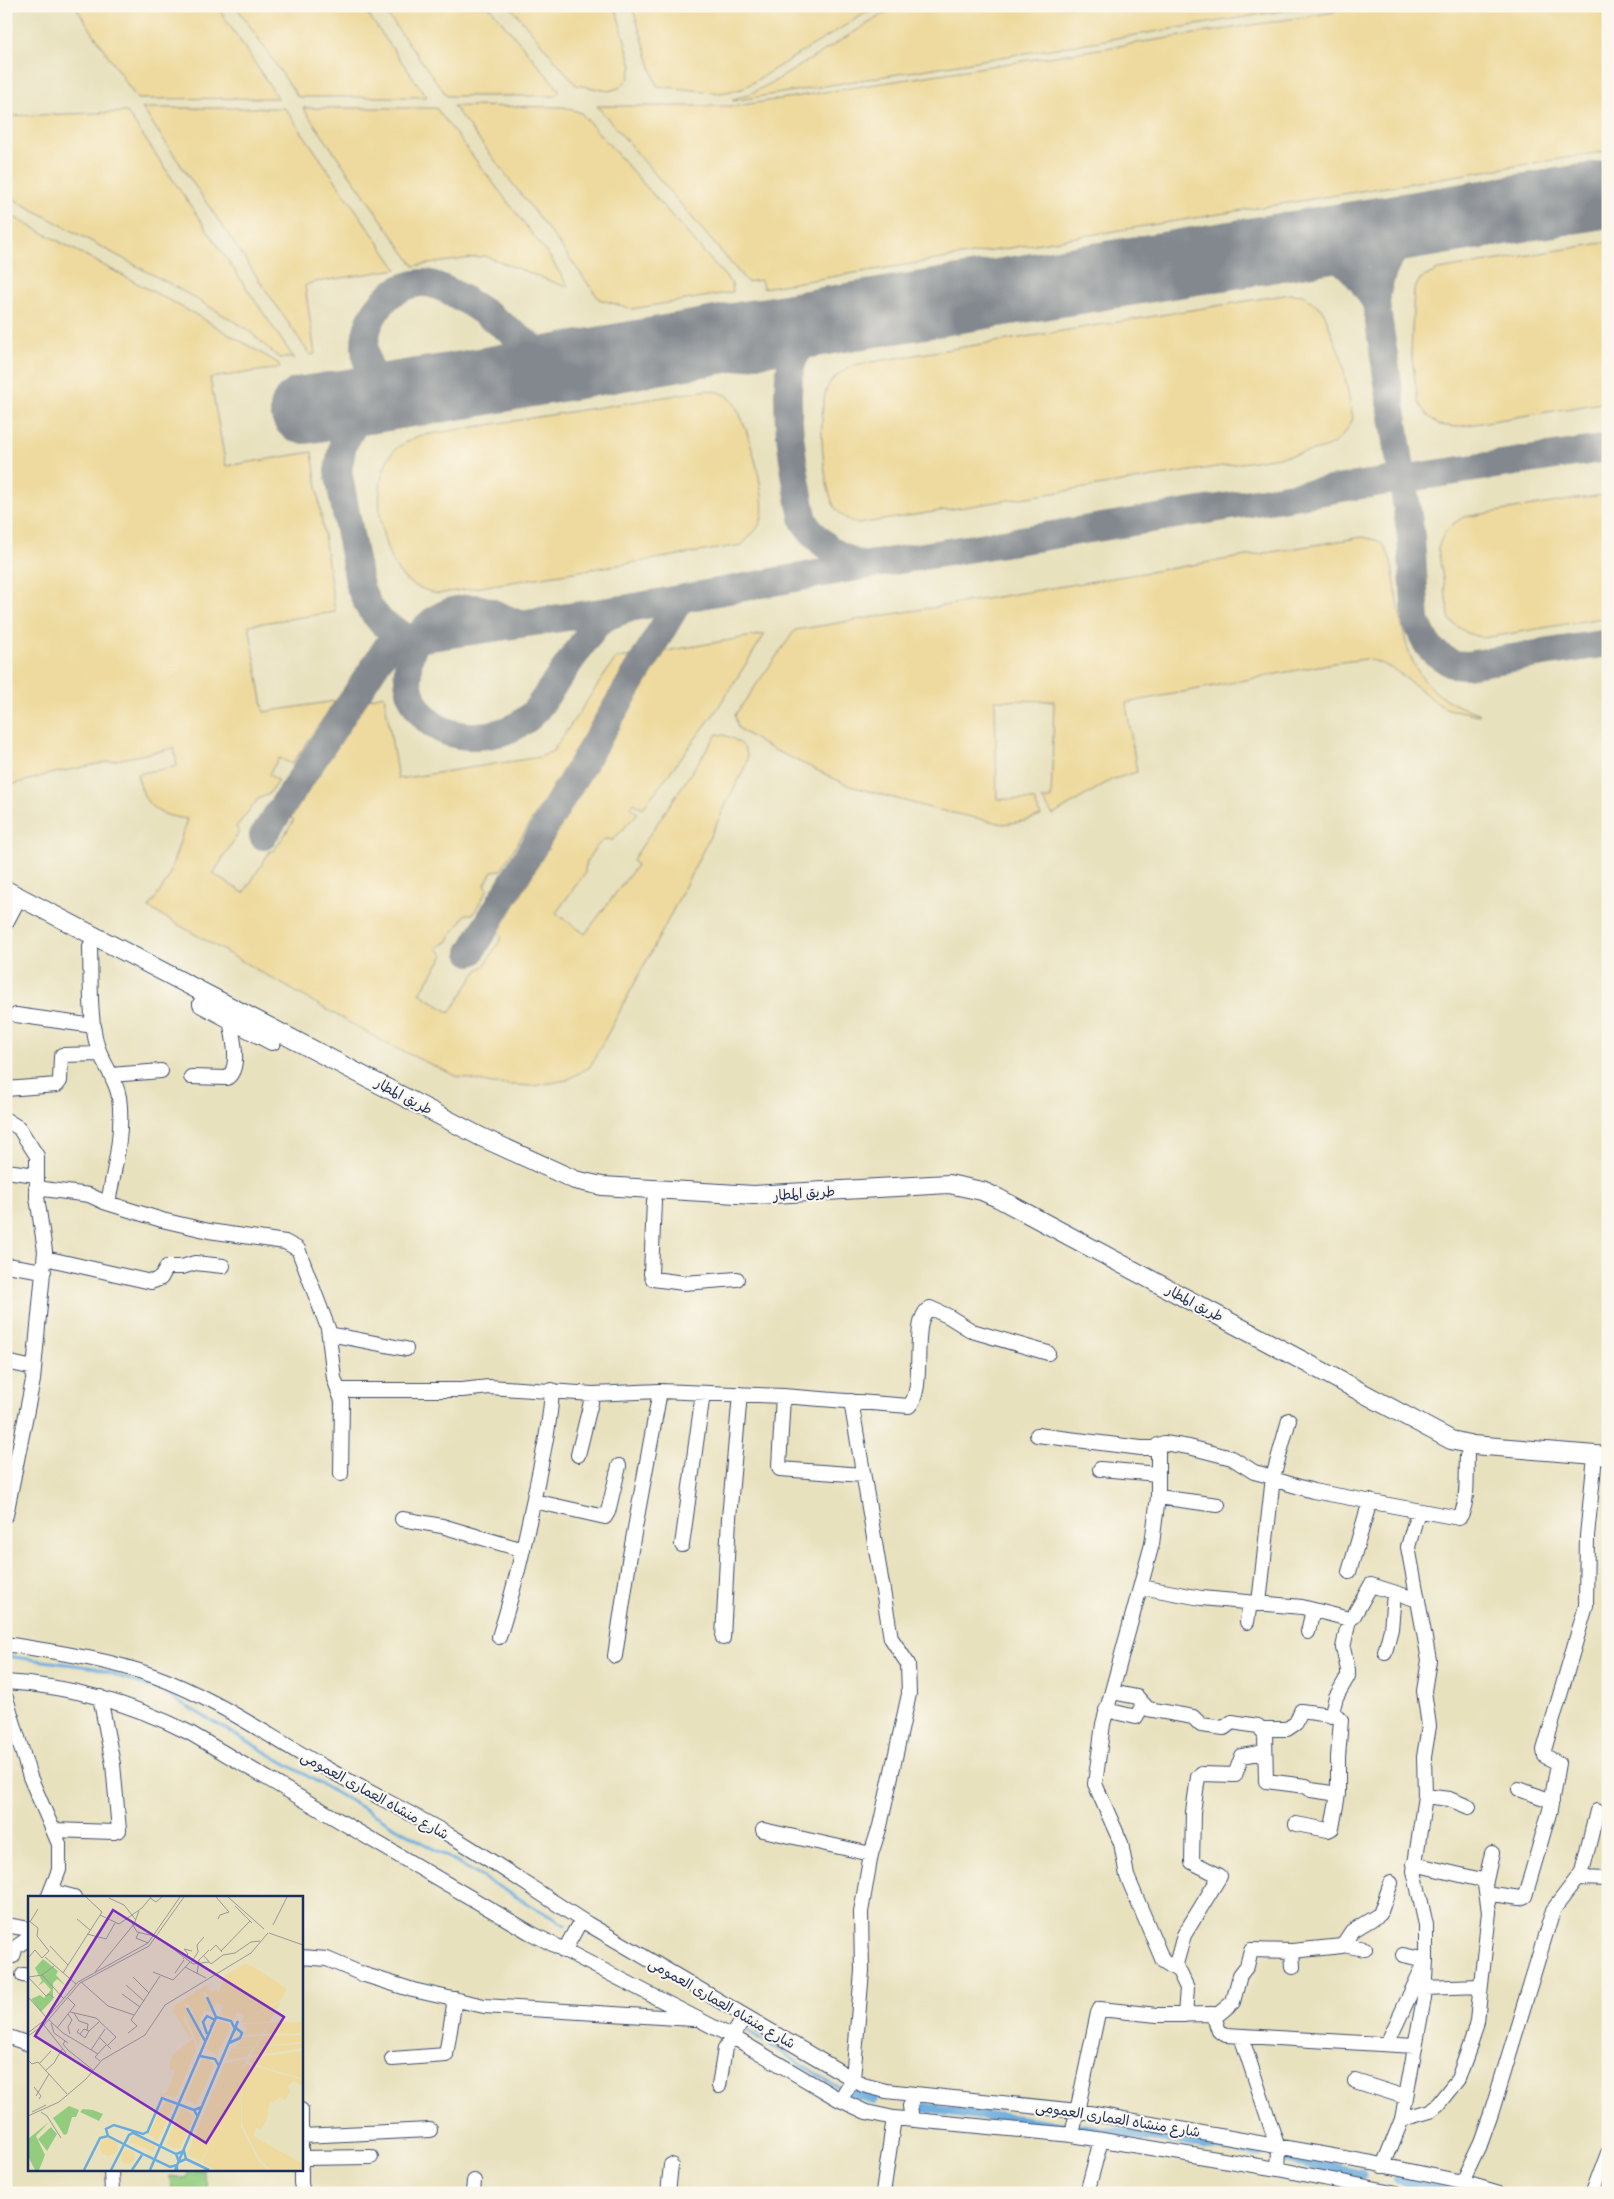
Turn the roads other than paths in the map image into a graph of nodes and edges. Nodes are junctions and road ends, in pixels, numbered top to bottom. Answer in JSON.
{"nodes":[{"id":1,"x":6,"y":890,"type":"edge"},
{"id":2,"x":10,"y":904,"type":"edge"},
{"id":3,"x":6,"y":923,"type":"edge"},
{"id":4,"x":90,"y":946,"type":"junction"},
{"id":5,"x":189,"y":991,"type":"junction"},
{"id":6,"x":16,"y":1015,"type":"dead end"},
{"id":7,"x":230,"y":1019,"type":"junction"},
{"id":8,"x":94,"y":1026,"type":"junction"},
{"id":9,"x":100,"y":1054,"type":"junction"},
{"id":10,"x":161,"y":1071,"type":"dead end"},
{"id":11,"x":110,"y":1075,"type":"junction"},
{"id":12,"x":191,"y":1077,"type":"dead end"},
{"id":13,"x":6,"y":1089,"type":"edge"},
{"id":14,"x":6,"y":1120,"type":"edge"},
{"id":15,"x":6,"y":1171,"type":"edge"},
{"id":16,"x":36,"y":1182,"type":"junction"},
{"id":17,"x":654,"y":1201,"type":"junction"},
{"id":18,"x":108,"y":1204,"type":"junction"},
{"id":19,"x":44,"y":1264,"type":"junction"},
{"id":20,"x":6,"y":1265,"type":"edge"},
{"id":21,"x":223,"y":1266,"type":"dead end"},
{"id":22,"x":737,"y":1279,"type":"dead end"},
{"id":23,"x":329,"y":1334,"type":"junction"},
{"id":24,"x":406,"y":1350,"type":"dead end"},
{"id":25,"x":1048,"y":1353,"type":"dead end"},
{"id":26,"x":6,"y":1362,"type":"edge"},
{"id":27,"x":34,"y":1368,"type":"junction"},
{"id":28,"x":338,"y":1390,"type":"junction"},
{"id":29,"x":552,"y":1390,"type":"junction"},
{"id":30,"x":660,"y":1391,"type":"junction"},
{"id":31,"x":703,"y":1393,"type":"junction"},
{"id":32,"x":593,"y":1394,"type":"junction"},
{"id":33,"x":740,"y":1394,"type":"junction"},
{"id":34,"x":783,"y":1396,"type":"junction"},
{"id":35,"x":851,"y":1401,"type":"junction"},
{"id":36,"x":1289,"y":1420,"type":"dead end"},
{"id":37,"x":1037,"y":1435,"type":"dead end"},
{"id":38,"x":1157,"y":1448,"type":"junction"},
{"id":39,"x":1498,"y":1453,"type":"junction"},
{"id":40,"x":578,"y":1454,"type":"dead end"},
{"id":41,"x":1467,"y":1456,"type":"junction"},
{"id":42,"x":1608,"y":1456,"type":"edge"},
{"id":43,"x":620,"y":1466,"type":"dead end"},
{"id":44,"x":1601,"y":1467,"type":"edge"},
{"id":45,"x":1100,"y":1468,"type":"dead end"},
{"id":46,"x":341,"y":1474,"type":"dead end"},
{"id":47,"x":1158,"y":1474,"type":"junction"},
{"id":48,"x":863,"y":1475,"type":"junction"},
{"id":49,"x":1273,"y":1478,"type":"junction"},
{"id":50,"x":1158,"y":1497,"type":"junction"},
{"id":51,"x":534,"y":1501,"type":"junction"},
{"id":52,"x":1370,"y":1501,"type":"junction"},
{"id":53,"x":1218,"y":1505,"type":"dead end"},
{"id":54,"x":1418,"y":1511,"type":"junction"},
{"id":55,"x":6,"y":1515,"type":"edge"},
{"id":56,"x":402,"y":1519,"type":"dead end"},
{"id":57,"x":682,"y":1545,"type":"dead end"},
{"id":58,"x":523,"y":1550,"type":"junction"},
{"id":59,"x":1349,"y":1572,"type":"dead end"},
{"id":60,"x":1141,"y":1587,"type":"junction"},
{"id":61,"x":1394,"y":1594,"type":"junction"},
{"id":62,"x":1418,"y":1600,"type":"junction"},
{"id":63,"x":1254,"y":1603,"type":"junction"},
{"id":64,"x":1313,"y":1610,"type":"junction"},
{"id":65,"x":1349,"y":1620,"type":"junction"},
{"id":66,"x":1247,"y":1622,"type":"dead end"},
{"id":67,"x":1308,"y":1632,"type":"dead end"},
{"id":68,"x":499,"y":1637,"type":"dead end"},
{"id":69,"x":723,"y":1638,"type":"dead end"},
{"id":70,"x":6,"y":1644,"type":"edge"},
{"id":71,"x":1385,"y":1652,"type":"dead end"},
{"id":72,"x":615,"y":1656,"type":"dead end"},
{"id":73,"x":6,"y":1682,"type":"edge"},
{"id":74,"x":1112,"y":1692,"type":"junction"},
{"id":75,"x":100,"y":1696,"type":"junction"},
{"id":76,"x":6,"y":1698,"type":"edge"},
{"id":77,"x":1143,"y":1705,"type":"junction"},
{"id":78,"x":1106,"y":1710,"type":"junction"},
{"id":79,"x":1332,"y":1716,"type":"junction"},
{"id":80,"x":1262,"y":1729,"type":"junction"},
{"id":81,"x":1265,"y":1752,"type":"junction"},
{"id":82,"x":1519,"y":1789,"type":"dead end"},
{"id":83,"x":1338,"y":1794,"type":"junction"},
{"id":84,"x":1425,"y":1796,"type":"junction"},
{"id":85,"x":1552,"y":1801,"type":"junction"},
{"id":86,"x":1469,"y":1807,"type":"dead end"},
{"id":87,"x":1596,"y":1811,"type":"dead end"},
{"id":88,"x":1296,"y":1824,"type":"dead end"},
{"id":89,"x":53,"y":1830,"type":"junction"},
{"id":90,"x":763,"y":1830,"type":"dead end"},
{"id":91,"x":1492,"y":1853,"type":"dead end"},
{"id":92,"x":871,"y":1854,"type":"junction"},
{"id":93,"x":1414,"y":1864,"type":"junction"},
{"id":94,"x":1579,"y":1878,"type":"junction"},
{"id":95,"x":1608,"y":1879,"type":"edge"},
{"id":96,"x":1391,"y":1883,"type":"dead end"},
{"id":97,"x":1486,"y":1887,"type":"junction"},
{"id":98,"x":49,"y":1894,"type":"edge"},
{"id":99,"x":66,"y":1896,"type":"edge"},
{"id":100,"x":581,"y":1920,"type":"junction"},
{"id":101,"x":6,"y":1925,"type":"edge"},
{"id":102,"x":28,"y":1929,"type":"edge"},
{"id":103,"x":28,"y":1939,"type":"edge"},
{"id":104,"x":1343,"y":1945,"type":"junction"},
{"id":105,"x":1365,"y":1949,"type":"dead end"},
{"id":106,"x":564,"y":1951,"type":"junction"},
{"id":107,"x":1292,"y":1951,"type":"junction"},
{"id":108,"x":1403,"y":1955,"type":"dead end"},
{"id":109,"x":13,"y":1956,"type":"dead end"},
{"id":110,"x":302,"y":1958,"type":"edge"},
{"id":111,"x":1426,"y":1960,"type":"junction"},
{"id":112,"x":1292,"y":1967,"type":"dead end"},
{"id":113,"x":1175,"y":1968,"type":"junction"},
{"id":114,"x":1480,"y":1986,"type":"junction"},
{"id":115,"x":1424,"y":1988,"type":"junction"},
{"id":116,"x":455,"y":1999,"type":"junction"},
{"id":117,"x":1186,"y":2015,"type":"junction"},
{"id":118,"x":744,"y":2016,"type":"junction"},
{"id":119,"x":1215,"y":2017,"type":"junction"},
{"id":120,"x":699,"y":2019,"type":"junction"},
{"id":121,"x":6,"y":2036,"type":"edge"},
{"id":122,"x":1241,"y":2036,"type":"junction"},
{"id":123,"x":733,"y":2037,"type":"junction"},
{"id":124,"x":28,"y":2044,"type":"edge"},
{"id":125,"x":1387,"y":2044,"type":"junction"},
{"id":126,"x":1416,"y":2046,"type":"junction"},
{"id":127,"x":392,"y":2059,"type":"dead end"},
{"id":128,"x":853,"y":2079,"type":"junction"},
{"id":129,"x":1355,"y":2081,"type":"dead end"},
{"id":130,"x":719,"y":2086,"type":"dead end"},
{"id":131,"x":886,"y":2091,"type":"junction"},
{"id":132,"x":914,"y":2094,"type":"junction"},
{"id":133,"x":1405,"y":2096,"type":"junction"},
{"id":134,"x":840,"y":2100,"type":"junction"},
{"id":135,"x":1078,"y":2111,"type":"junction"},
{"id":136,"x":880,"y":2116,"type":"junction"},
{"id":137,"x":894,"y":2118,"type":"junction"},
{"id":138,"x":1402,"y":2119,"type":"junction"},
{"id":139,"x":912,"y":2120,"type":"junction"},
{"id":140,"x":430,"y":2130,"type":"dead end"},
{"id":141,"x":1072,"y":2135,"type":"junction"},
{"id":142,"x":302,"y":2136,"type":"edge"},
{"id":143,"x":1101,"y":2140,"type":"junction"},
{"id":144,"x":1277,"y":2145,"type":"junction"},
{"id":145,"x":1608,"y":2154,"type":"edge"},
{"id":146,"x":371,"y":2157,"type":"dead end"},
{"id":147,"x":302,"y":2158,"type":"edge"},
{"id":148,"x":671,"y":2165,"type":"dead end"},
{"id":149,"x":1378,"y":2165,"type":"junction"},
{"id":150,"x":1278,"y":2169,"type":"junction"},
{"id":151,"x":1398,"y":2169,"type":"junction"},
{"id":152,"x":112,"y":2172,"type":"edge"},
{"id":153,"x":301,"y":2172,"type":"edge"},
{"id":154,"x":1462,"y":2182,"type":"junction"},
{"id":155,"x":1377,"y":2190,"type":"edge"},
{"id":156,"x":112,"y":2193,"type":"edge"},
{"id":157,"x":304,"y":2193,"type":"edge"},
{"id":158,"x":668,"y":2193,"type":"edge"},
{"id":159,"x":883,"y":2193,"type":"edge"},
{"id":160,"x":1087,"y":2193,"type":"edge"},
{"id":161,"x":1397,"y":2193,"type":"edge"},
{"id":162,"x":1499,"y":2193,"type":"edge"},
{"id":163,"x":1593,"y":2193,"type":"edge"}],
"edges":[{"from":1,"to":5,"type":"main road","name":"طريق المطار"},
{"from":2,"to":3,"type":"street"},
{"from":2,"to":4,"type":"main road","name":"طريق المطار"},
{"from":4,"to":5,"type":"main road","name":"طريق المطار"},
{"from":4,"to":8,"type":"street"},
{"from":5,"to":7,"type":"main road","name":"طريق المطار"},
{"from":5,"to":39,"type":"main road","name":"طريق المطار"},
{"from":6,"to":8,"type":"street"},
{"from":7,"to":12,"type":"street"},
{"from":7,"to":17,"type":"main road","name":"طريق المطار"},
{"from":8,"to":9,"type":"street"},
{"from":9,"to":11,"type":"street"},
{"from":9,"to":13,"type":"street"},
{"from":10,"to":11,"type":"street"},
{"from":11,"to":18,"type":"street"},
{"from":14,"to":16,"type":"street"},
{"from":15,"to":16,"type":"street"},
{"from":16,"to":18,"type":"street"},
{"from":16,"to":19,"type":"street"},
{"from":17,"to":22,"type":"street"},
{"from":17,"to":41,"type":"main road","name":"طريق المطار"},
{"from":18,"to":23,"type":"street"},
{"from":19,"to":20,"type":"street"},
{"from":19,"to":21,"type":"street"},
{"from":19,"to":27,"type":"street"},
{"from":23,"to":24,"type":"street"},
{"from":23,"to":28,"type":"street"},
{"from":25,"to":35,"type":"street"},
{"from":26,"to":27,"type":"street"},
{"from":27,"to":55,"type":"street"},
{"from":28,"to":29,"type":"street"},
{"from":28,"to":46,"type":"street"},
{"from":29,"to":32,"type":"street"},
{"from":29,"to":51,"type":"street"},
{"from":30,"to":31,"type":"street"},
{"from":30,"to":32,"type":"street"},
{"from":30,"to":72,"type":"street"},
{"from":31,"to":33,"type":"street"},
{"from":31,"to":57,"type":"street"},
{"from":32,"to":40,"type":"street"},
{"from":33,"to":34,"type":"street"},
{"from":33,"to":69,"type":"street"},
{"from":34,"to":35,"type":"street"},
{"from":34,"to":48,"type":"street"},
{"from":35,"to":48,"type":"street"},
{"from":36,"to":49,"type":"street"},
{"from":37,"to":38,"type":"street"},
{"from":38,"to":47,"type":"street"},
{"from":38,"to":49,"type":"street"},
{"from":39,"to":41,"type":"main road","name":"طريق المطار"},
{"from":39,"to":42,"type":"main road","name":"طريق المطار"},
{"from":39,"to":44,"type":"main road","name":"طريق المطار"},
{"from":41,"to":54,"type":"street"},
{"from":43,"to":51,"type":"street"},
{"from":44,"to":85,"type":"street"},
{"from":45,"to":47,"type":"street"},
{"from":47,"to":50,"type":"street"},
{"from":48,"to":92,"type":"street"},
{"from":49,"to":52,"type":"street"},
{"from":49,"to":63,"type":"street"},
{"from":50,"to":53,"type":"street"},
{"from":50,"to":60,"type":"street"},
{"from":51,"to":58,"type":"street"},
{"from":52,"to":54,"type":"street"},
{"from":52,"to":59,"type":"street"},
{"from":54,"to":62,"type":"street"},
{"from":56,"to":58,"type":"street"},
{"from":58,"to":68,"type":"street"},
{"from":60,"to":63,"type":"street"},
{"from":60,"to":74,"type":"street"},
{"from":61,"to":62,"type":"street"},
{"from":61,"to":65,"type":"street"},
{"from":61,"to":71,"type":"street"},
{"from":62,"to":84,"type":"street"},
{"from":63,"to":64,"type":"street"},
{"from":63,"to":66,"type":"street"},
{"from":64,"to":65,"type":"street"},
{"from":64,"to":67,"type":"street"},
{"from":65,"to":79,"type":"street"},
{"from":70,"to":100,"type":"street","name":"شارع منشاه العمارى العمومى"},
{"from":73,"to":75,"type":"street","name":"شارع منشاه العمارى العمومى"},
{"from":74,"to":77,"type":"street"},
{"from":74,"to":78,"type":"street"},
{"from":75,"to":89,"type":"street"},
{"from":75,"to":106,"type":"street","name":"شارع منشاه العمارى العمومى"},
{"from":76,"to":89,"type":"street"},
{"from":77,"to":78,"type":"street"},
{"from":77,"to":80,"type":"street"},
{"from":78,"to":113,"type":"street"},
{"from":79,"to":80,"type":"street"},
{"from":79,"to":83,"type":"street"},
{"from":80,"to":81,"type":"street"},
{"from":81,"to":83,"type":"street"},
{"from":81,"to":113,"type":"street"},
{"from":82,"to":85,"type":"street"},
{"from":83,"to":88,"type":"street"},
{"from":84,"to":86,"type":"street"},
{"from":84,"to":93,"type":"street"},
{"from":85,"to":97,"type":"street"},
{"from":87,"to":94,"type":"street"},
{"from":89,"to":98,"type":"street"},
{"from":90,"to":92,"type":"street"},
{"from":91,"to":97,"type":"street"},
{"from":92,"to":128,"type":"street"},
{"from":93,"to":97,"type":"street"},
{"from":93,"to":111,"type":"street"},
{"from":94,"to":95,"type":"street"},
{"from":94,"to":154,"type":"street"},
{"from":96,"to":104,"type":"street"},
{"from":97,"to":114,"type":"street"},
{"from":98,"to":99,"type":"street"},
{"from":100,"to":106,"type":"street"},
{"from":100,"to":118,"type":"street","name":"شارع منشاه العمارى العمومى"},
{"from":101,"to":102,"type":"street"},
{"from":103,"to":109,"type":"street"},
{"from":104,"to":105,"type":"street"},
{"from":104,"to":107,"type":"street"},
{"from":106,"to":120,"type":"street","name":"شارع منشاه العمارى العمومى"},
{"from":107,"to":112,"type":"street"},
{"from":107,"to":119,"type":"street"},
{"from":108,"to":111,"type":"street"},
{"from":110,"to":116,"type":"street"},
{"from":111,"to":115,"type":"street"},
{"from":111,"to":125,"type":"street"},
{"from":113,"to":117,"type":"street"},
{"from":114,"to":115,"type":"street"},
{"from":114,"to":138,"type":"street"},
{"from":115,"to":126,"type":"street"},
{"from":116,"to":120,"type":"street"},
{"from":116,"to":127,"type":"street"},
{"from":117,"to":119,"type":"street"},
{"from":117,"to":135,"type":"street"},
{"from":118,"to":123,"type":"street"},
{"from":118,"to":128,"type":"street","name":"شارع منشاه العمارى العمومى"},
{"from":119,"to":122,"type":"street"},
{"from":120,"to":123,"type":"street","name":"شارع منشاه العمارى العمومى"},
{"from":121,"to":124,"type":"street"},
{"from":122,"to":125,"type":"street"},
{"from":122,"to":144,"type":"street"},
{"from":123,"to":130,"type":"street"},
{"from":123,"to":134,"type":"street","name":"شارع منشاه العمارى العمومى"},
{"from":125,"to":126,"type":"street"},
{"from":126,"to":133,"type":"street"},
{"from":128,"to":131,"type":"street","name":"شارع منشاه العمارى العمومى"},
{"from":128,"to":134,"type":"street"},
{"from":129,"to":133,"type":"street"},
{"from":131,"to":132,"type":"street","name":"شارع منشاه العمارى العمومى"},
{"from":131,"to":136,"type":"street"},
{"from":132,"to":135,"type":"street","name":"شارع منشاه العمارى العمومى"},
{"from":132,"to":139,"type":"street"},
{"from":133,"to":138,"type":"street"},
{"from":134,"to":136,"type":"street","name":"شارع منشاه العمارى العمومى"},
{"from":135,"to":141,"type":"street"},
{"from":135,"to":144,"type":"street","name":"شارع منشاه العمارى العمومى"},
{"from":136,"to":137,"type":"street","name":"شارع منشاه العمارى العمومى"},
{"from":137,"to":139,"type":"street","name":"شارع منشاه العمارى العمومى"},
{"from":137,"to":159,"type":"street"},
{"from":138,"to":149,"type":"street"},
{"from":139,"to":141,"type":"street","name":"شارع منشاه العمارى العمومى"},
{"from":140,"to":142,"type":"street"},
{"from":141,"to":143,"type":"street","name":"شارع منشاه العمارى العمومى"},
{"from":142,"to":147,"type":"street"},
{"from":143,"to":150,"type":"street","name":"شارع منشاه العمارى العمومى"},
{"from":143,"to":160,"type":"street"},
{"from":144,"to":149,"type":"street","name":"شارع منشاه العمارى العمومى"},
{"from":144,"to":150,"type":"street"},
{"from":145,"to":163,"type":"street"},
{"from":146,"to":147,"type":"street"},
{"from":148,"to":158,"type":"street"},
{"from":149,"to":151,"type":"street","name":"شارع منشاه العمارى العمومى"},
{"from":149,"to":155,"type":"street"},
{"from":150,"to":155,"type":"street","name":"شارع منشاه العمارى العمومى"},
{"from":151,"to":154,"type":"street","name":"شارع منشاه العمارى العمومى"},
{"from":151,"to":161,"type":"street"},
{"from":152,"to":156,"type":"street"},
{"from":153,"to":157,"type":"street"},
{"from":154,"to":162,"type":"street","name":"شارع منشاه العمارى العمومى"},
{"from":155,"to":161,"type":"street","name":"شارع منشاه العمارى العمومى"}]}
